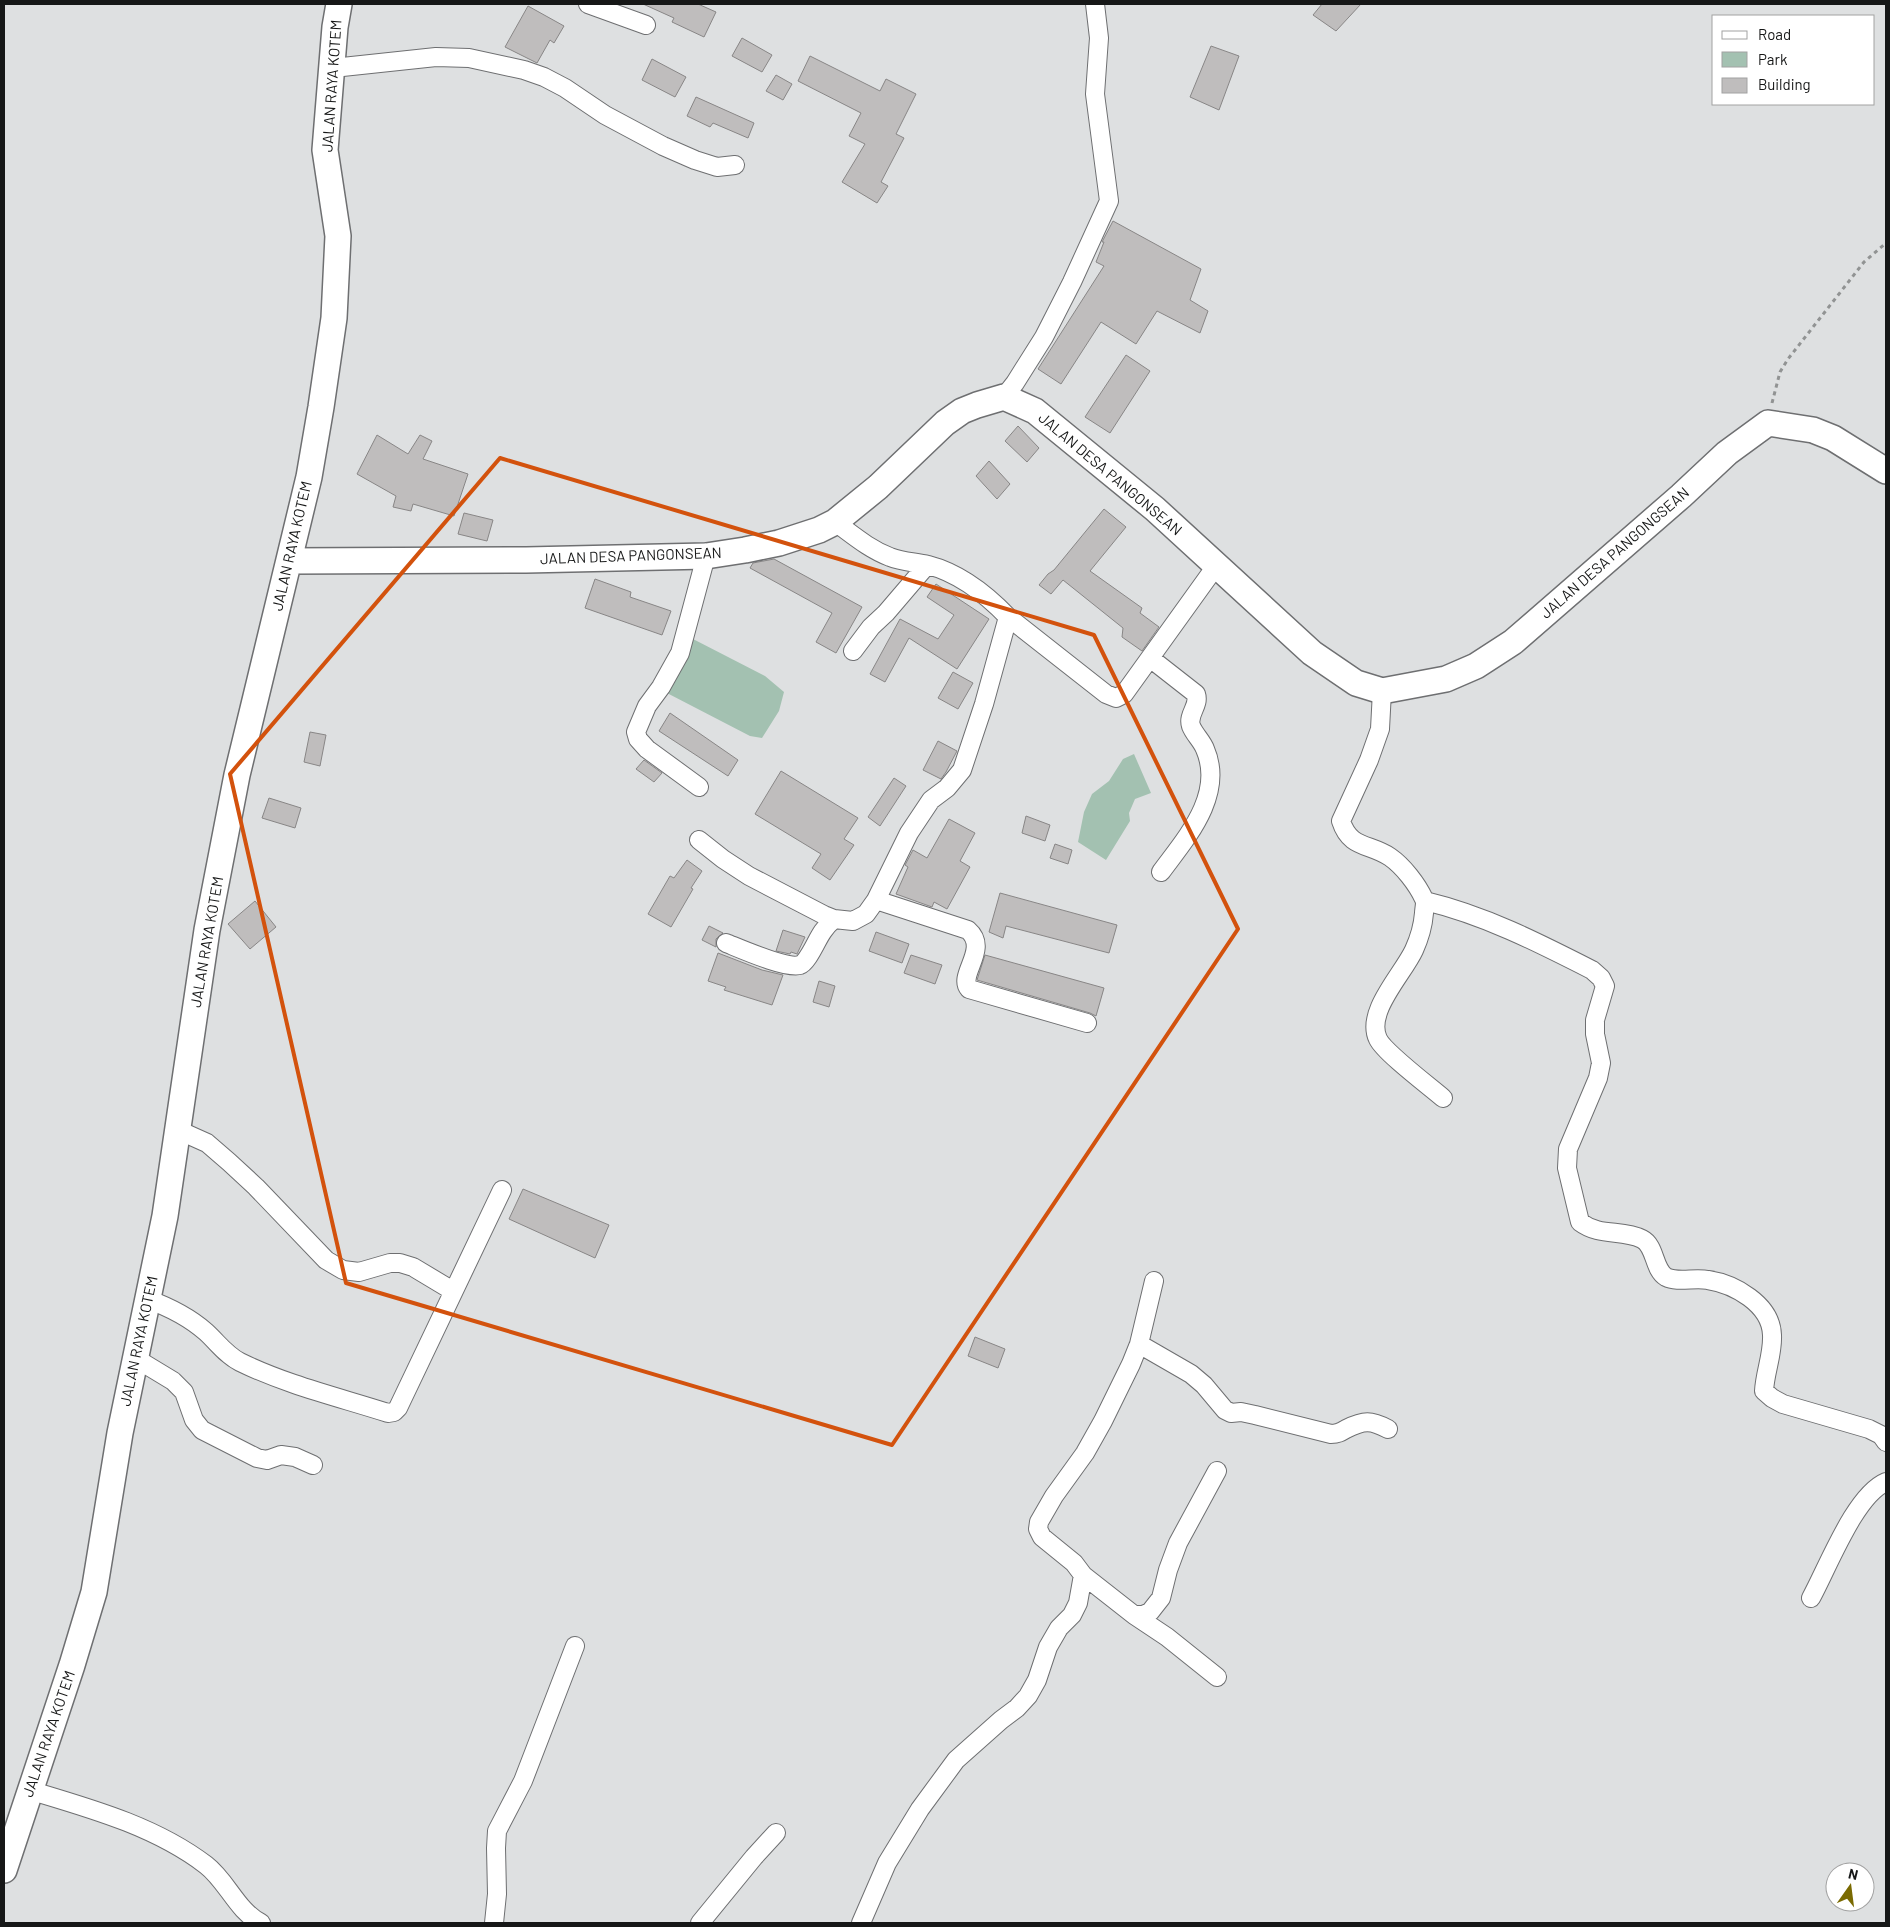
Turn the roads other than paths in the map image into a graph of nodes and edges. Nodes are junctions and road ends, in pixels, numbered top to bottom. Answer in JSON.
{"nodes":[{"id":1,"x":339,"y":4,"type":"edge"},
{"id":2,"x":588,"y":4,"type":"edge"},
{"id":3,"x":1094,"y":4,"type":"edge"},
{"id":4,"x":646,"y":25,"type":"dead end"},
{"id":5,"x":333,"y":68,"type":"junction"},
{"id":6,"x":735,"y":166,"type":"dead end"},
{"id":7,"x":1004,"y":397,"type":"junction"},
{"id":8,"x":1886,"y":471,"type":"edge"},
{"id":9,"x":835,"y":522,"type":"junction"},
{"id":10,"x":706,"y":556,"type":"junction"},
{"id":11,"x":289,"y":561,"type":"junction"},
{"id":12,"x":927,"y":565,"type":"junction"},
{"id":13,"x":1216,"y":566,"type":"junction"},
{"id":14,"x":1008,"y":617,"type":"junction"},
{"id":15,"x":853,"y":650,"type":"dead end"},
{"id":16,"x":1150,"y":658,"type":"junction"},
{"id":17,"x":1334,"y":670,"type":"joint"},
{"id":18,"x":1382,"y":690,"type":"junction"},
{"id":19,"x":699,"y":787,"type":"dead end"},
{"id":20,"x":699,"y":840,"type":"dead end"},
{"id":21,"x":1161,"y":872,"type":"dead end"},
{"id":22,"x":876,"y":900,"type":"junction"},
{"id":23,"x":1425,"y":901,"type":"junction"},
{"id":24,"x":834,"y":919,"type":"junction"},
{"id":25,"x":726,"y":943,"type":"dead end"},
{"id":26,"x":1087,"y":1023,"type":"dead end"},
{"id":27,"x":1443,"y":1098,"type":"dead end"},
{"id":28,"x":178,"y":1130,"type":"junction"},
{"id":29,"x":502,"y":1190,"type":"dead end"},
{"id":30,"x":1154,"y":1281,"type":"dead end"},
{"id":31,"x":453,"y":1291,"type":"junction"},
{"id":32,"x":147,"y":1299,"type":"junction"},
{"id":33,"x":1139,"y":1344,"type":"junction"},
{"id":34,"x":135,"y":1358,"type":"junction"},
{"id":35,"x":1388,"y":1429,"type":"dead end"},
{"id":36,"x":1886,"y":1442,"type":"edge"},
{"id":37,"x":313,"y":1465,"type":"dead end"},
{"id":38,"x":1217,"y":1471,"type":"dead end"},
{"id":39,"x":1886,"y":1482,"type":"edge"},
{"id":40,"x":1083,"y":1576,"type":"junction"},
{"id":41,"x":1811,"y":1598,"type":"dead end"},
{"id":42,"x":1134,"y":1614,"type":"junction"},
{"id":43,"x":575,"y":1646,"type":"dead end"},
{"id":44,"x":1217,"y":1677,"type":"dead end"},
{"id":45,"x":29,"y":1790,"type":"junction"},
{"id":46,"x":776,"y":1833,"type":"dead end"},
{"id":47,"x":4,"y":1870,"type":"edge"},
{"id":48,"x":261,"y":1923,"type":"edge"},
{"id":49,"x":494,"y":1923,"type":"edge"},
{"id":50,"x":700,"y":1923,"type":"edge"},
{"id":51,"x":861,"y":1923,"type":"edge"}],
"edges":[{"from":1,"to":5,"type":"street","name":"JALAN RAYA KOTEM"},
{"from":2,"to":4,"type":"street"},
{"from":3,"to":7,"type":"street"},
{"from":5,"to":6,"type":"street"},
{"from":5,"to":11,"type":"street","name":"JALAN RAYA KOTEM"},
{"from":7,"to":9,"type":"street","name":"JALAN DESA PANGONSEAN"},
{"from":7,"to":13,"type":"street","name":"JALAN DESA PANGONSEAN"},
{"from":8,"to":18,"type":"street","name":"JALAN DESA PANGONGSEAN"},
{"from":9,"to":10,"type":"street","name":"JALAN DESA PANGONSEAN"},
{"from":9,"to":12,"type":"street"},
{"from":10,"to":11,"type":"street","name":"JALAN DESA PANGONSEAN"},
{"from":10,"to":19,"type":"street"},
{"from":11,"to":28,"type":"street","name":"JALAN RAYA KOTEM"},
{"from":12,"to":14,"type":"street"},
{"from":12,"to":15,"type":"street"},
{"from":13,"to":16,"type":"street"},
{"from":13,"to":17,"type":"street","name":"JALAN DESA PANGONSEAN"},
{"from":14,"to":16,"type":"street"},
{"from":14,"to":22,"type":"street"},
{"from":16,"to":21,"type":"street"},
{"from":17,"to":18,"type":"street","name":"JALAN DESA PANGONGSEAN"},
{"from":18,"to":23,"type":"street"},
{"from":20,"to":24,"type":"street"},
{"from":22,"to":24,"type":"street"},
{"from":22,"to":26,"type":"street"},
{"from":23,"to":27,"type":"street"},
{"from":23,"to":36,"type":"street"},
{"from":24,"to":25,"type":"street"},
{"from":28,"to":31,"type":"street"},
{"from":28,"to":32,"type":"street","name":"JALAN RAYA KOTEM"},
{"from":29,"to":31,"type":"street"},
{"from":30,"to":33,"type":"street"},
{"from":31,"to":32,"type":"street"},
{"from":32,"to":34,"type":"street","name":"JALAN RAYA KOTEM"},
{"from":33,"to":35,"type":"street"},
{"from":33,"to":40,"type":"street"},
{"from":34,"to":37,"type":"street"},
{"from":34,"to":45,"type":"street","name":"JALAN RAYA KOTEM"},
{"from":38,"to":42,"type":"street"},
{"from":39,"to":41,"type":"street"},
{"from":40,"to":42,"type":"street"},
{"from":40,"to":51,"type":"street"},
{"from":42,"to":44,"type":"street"},
{"from":43,"to":49,"type":"street"},
{"from":45,"to":47,"type":"street","name":"JALAN RAYA KOTEM"},
{"from":45,"to":48,"type":"street"},
{"from":46,"to":50,"type":"street"}]}
